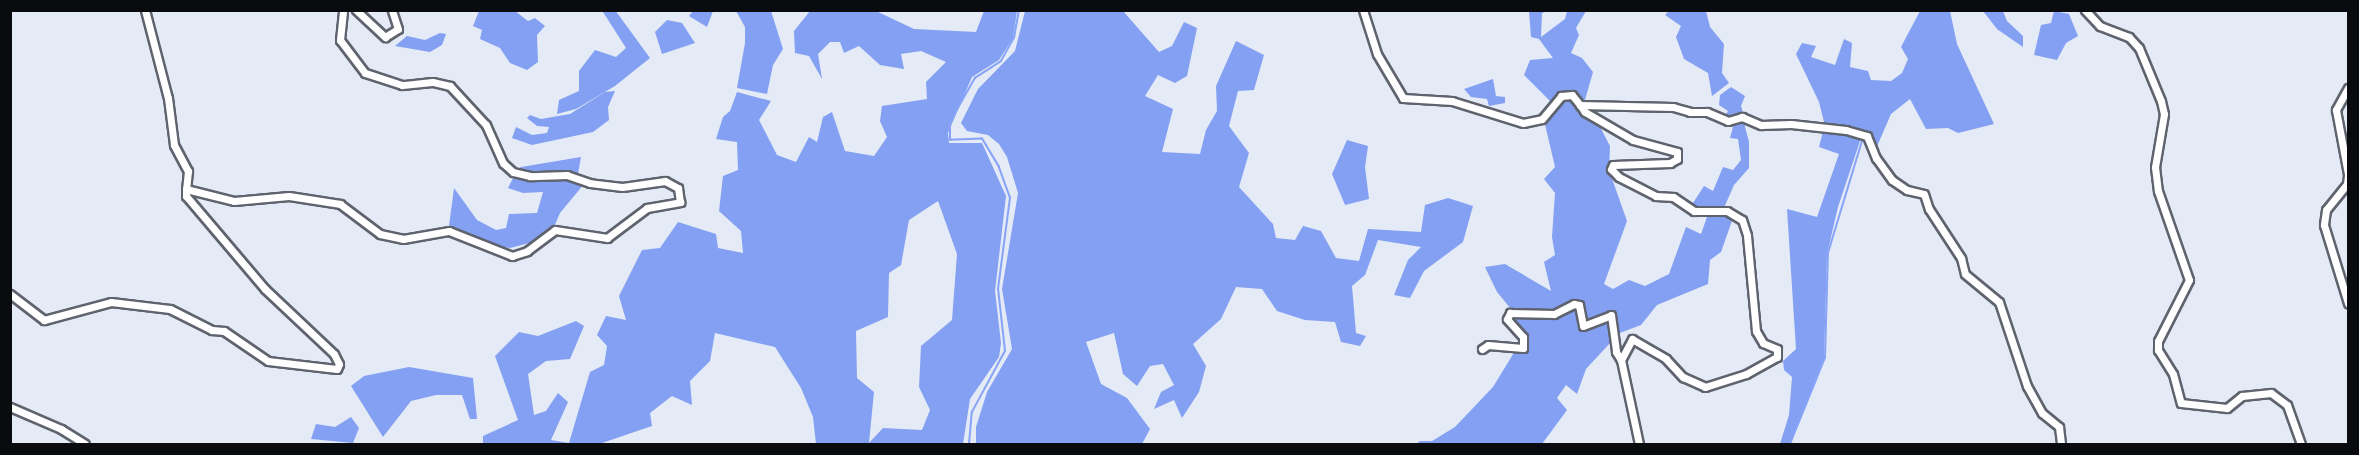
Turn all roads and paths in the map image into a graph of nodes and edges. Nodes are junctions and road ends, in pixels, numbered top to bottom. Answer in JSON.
{"nodes":[{"id":1,"x":145,"y":10,"type":"edge"},
{"id":2,"x":343,"y":10,"type":"edge"},
{"id":3,"x":356,"y":10,"type":"edge"},
{"id":4,"x":392,"y":10,"type":"edge"},
{"id":5,"x":1363,"y":10,"type":"edge"},
{"id":6,"x":2085,"y":10,"type":"edge"},
{"id":7,"x":2349,"y":88,"type":"edge"},
{"id":8,"x":1580,"y":105,"type":"junction"},
{"id":9,"x":2349,"y":175,"type":"edge"},
{"id":10,"x":186,"y":189,"type":"junction"},
{"id":11,"x":10,"y":294,"type":"edge"},
{"id":12,"x":2349,"y":303,"type":"edge"},
{"id":13,"x":1482,"y":349,"type":"dead end"},
{"id":14,"x":1621,"y":360,"type":"junction"},
{"id":15,"x":10,"y":407,"type":"edge"},
{"id":16,"x":85,"y":444,"type":"edge"},
{"id":17,"x":1639,"y":444,"type":"edge"},
{"id":18,"x":2061,"y":444,"type":"edge"},
{"id":19,"x":2301,"y":444,"type":"edge"}],
"edges":[{"from":1,"to":10,"type":"street"},
{"from":2,"to":10,"type":"street"},
{"from":3,"to":4,"type":"street"},
{"from":5,"to":8,"type":"street"},
{"from":6,"to":19,"type":"street"},
{"from":7,"to":9,"type":"street"},
{"from":8,"to":14,"type":"street"},
{"from":8,"to":18,"type":"street"},
{"from":9,"to":12,"type":"street"},
{"from":10,"to":11,"type":"street"},
{"from":13,"to":14,"type":"street"},
{"from":14,"to":17,"type":"street"},
{"from":15,"to":16,"type":"street"}]}
